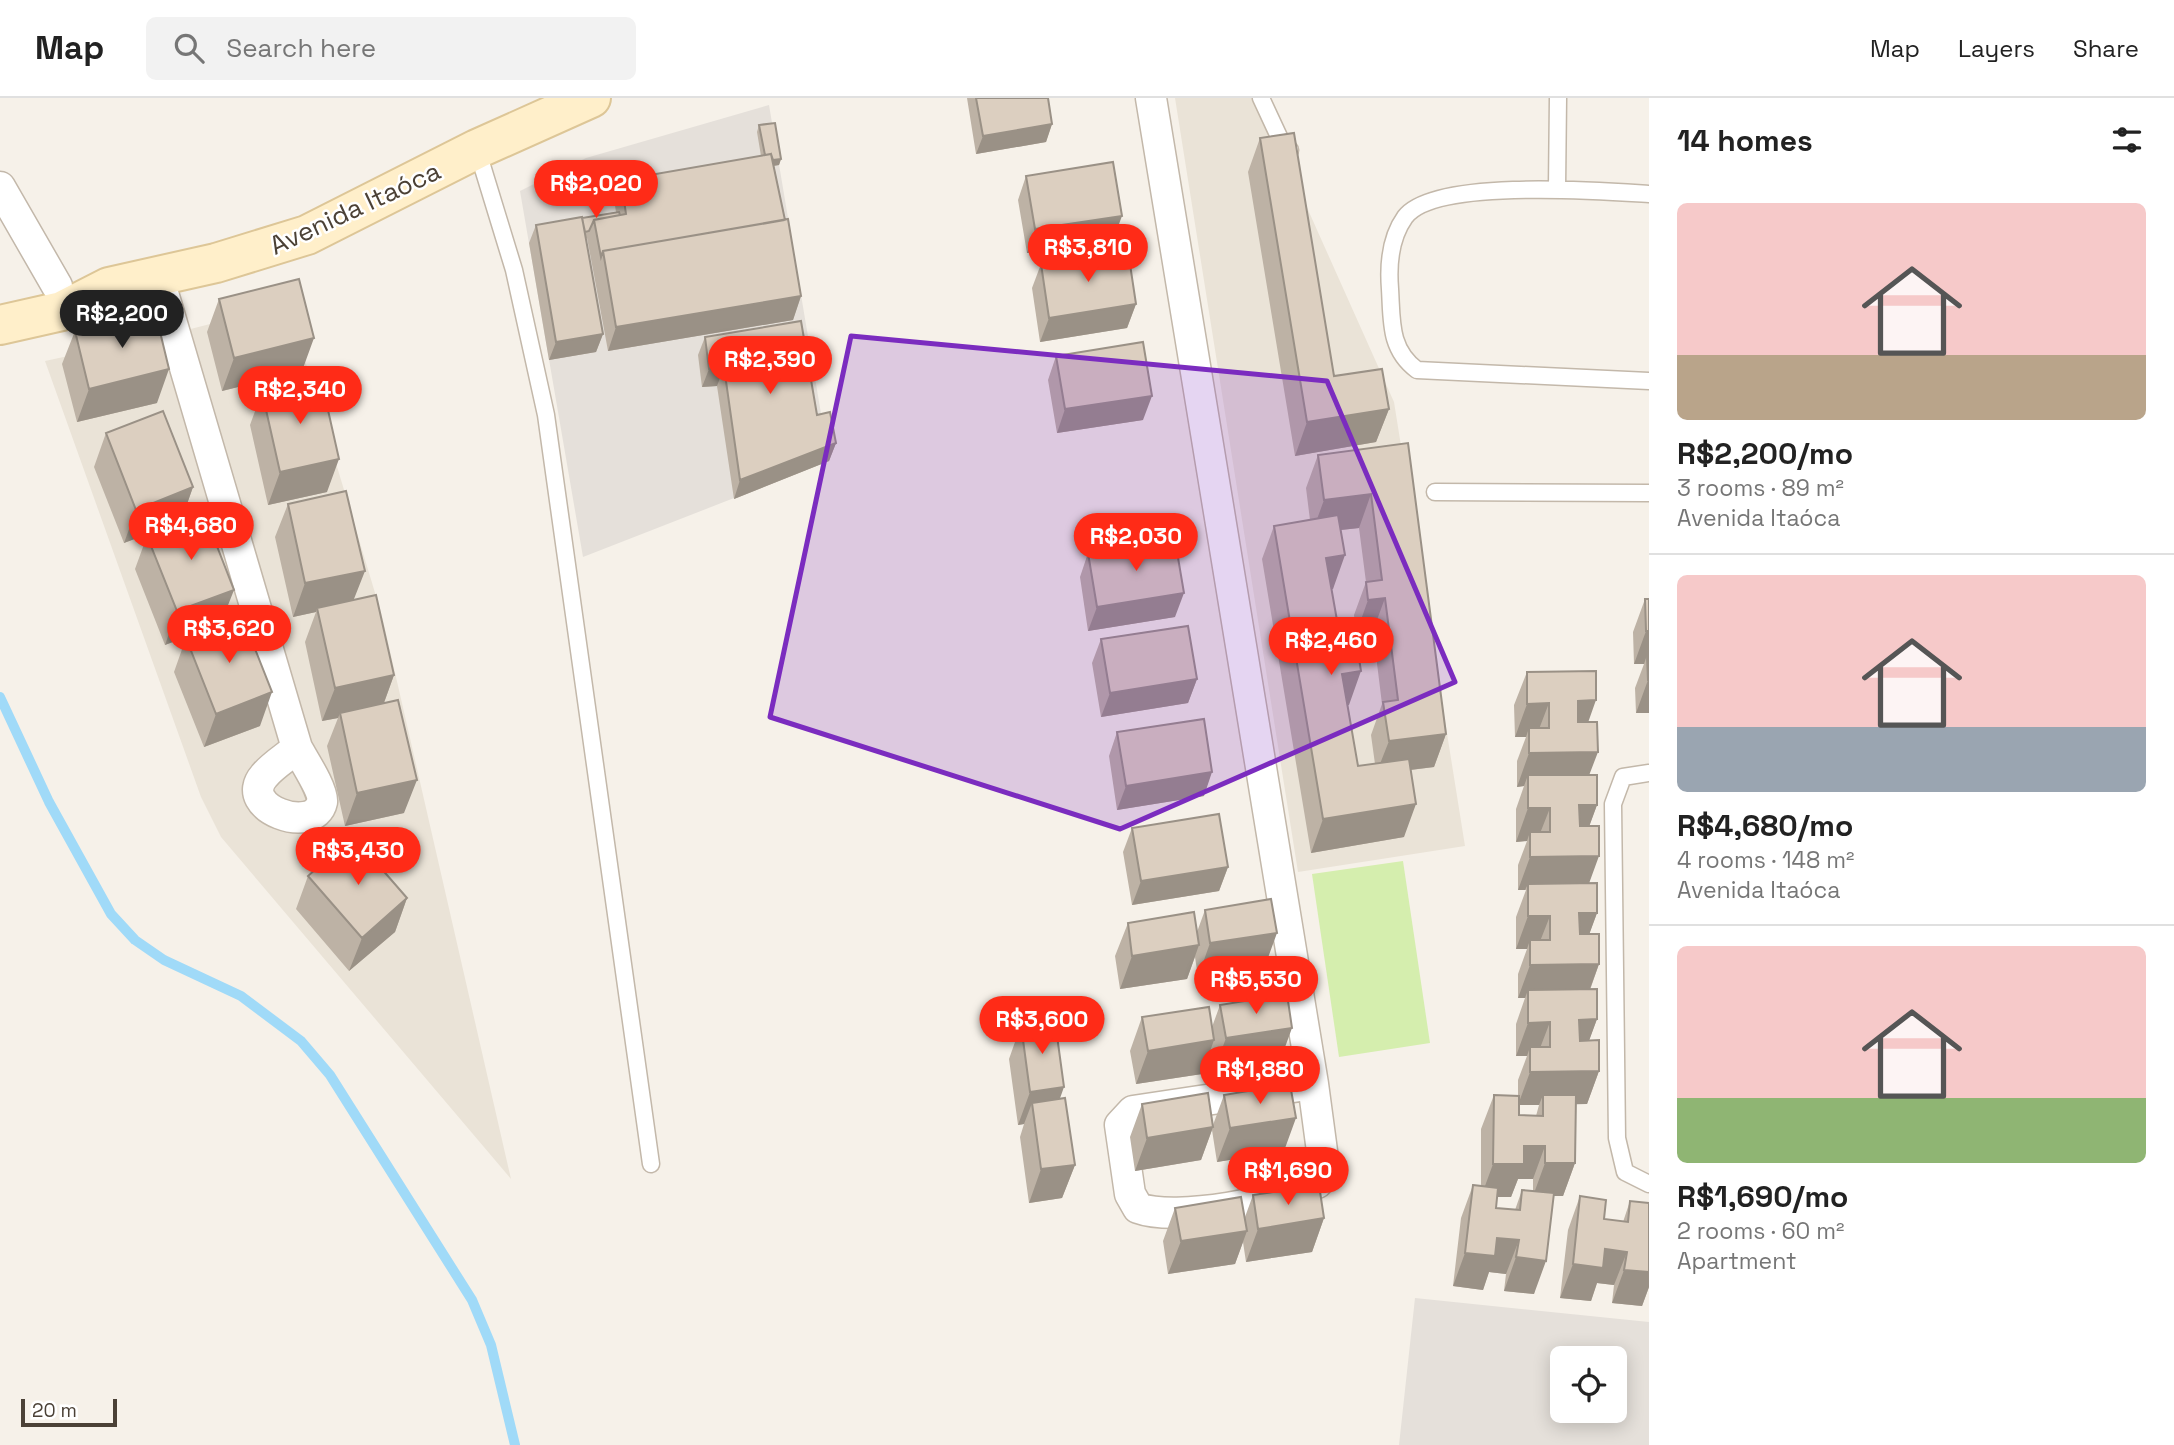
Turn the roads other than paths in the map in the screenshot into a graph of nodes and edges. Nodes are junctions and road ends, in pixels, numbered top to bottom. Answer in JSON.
{"nodes":[{"id":1,"x":591,"y":98,"type":"edge"},
{"id":2,"x":1151,"y":98,"type":"edge"},
{"id":3,"x":1261,"y":98,"type":"edge"},
{"id":4,"x":1558,"y":98,"type":"edge"},
{"id":5,"x":477,"y":149,"type":"junction"},
{"id":6,"x":1294,"y":153,"type":"edge"},
{"id":7,"x":0,"y":187,"type":"edge"},
{"id":8,"x":1557,"y":188,"type":"junction"},
{"id":9,"x":1649,"y":194,"type":"edge"},
{"id":10,"x":158,"y":276,"type":"junction"},
{"id":11,"x":57,"y":286,"type":"junction"},
{"id":12,"x":108,"y":287,"type":"junction"},
{"id":13,"x":0,"y":298,"type":"edge"},
{"id":14,"x":0,"y":325,"type":"edge"},
{"id":15,"x":1649,"y":381,"type":"edge"},
{"id":16,"x":1435,"y":492,"type":"dead end"},
{"id":17,"x":1649,"y":493,"type":"edge"},
{"id":18,"x":298,"y":748,"type":"dead end"},
{"id":19,"x":1649,"y":773,"type":"edge"},
{"id":20,"x":1313,"y":1084,"type":"junction"},
{"id":21,"x":651,"y":1164,"type":"dead end"},
{"id":22,"x":1649,"y":1184,"type":"edge"}],
"edges":[{"from":1,"to":5,"type":"main road","name":"Avenida Itaóca"},
{"from":2,"to":20,"type":"street"},
{"from":3,"to":6,"type":"lane"},
{"from":4,"to":8,"type":"lane"},
{"from":5,"to":10,"type":"main road","name":"Avenida Itaóca"},
{"from":5,"to":21,"type":"lane"},
{"from":7,"to":11,"type":"street"},
{"from":8,"to":9,"type":"lane"},
{"from":8,"to":15,"type":"lane"},
{"from":10,"to":12,"type":"main road","name":"Avenida Itaóca"},
{"from":10,"to":18,"type":"street"},
{"from":11,"to":12,"type":"main road","name":"Avenida Itaóca"},
{"from":11,"to":13,"type":"main road","name":"Avenida Itaóca"},
{"from":12,"to":14,"type":"main road","name":"Avenida Itaóca"},
{"from":16,"to":17,"type":"lane"},
{"from":19,"to":22,"type":"lane"},
{"from":20,"to":20,"type":"street"}]}
